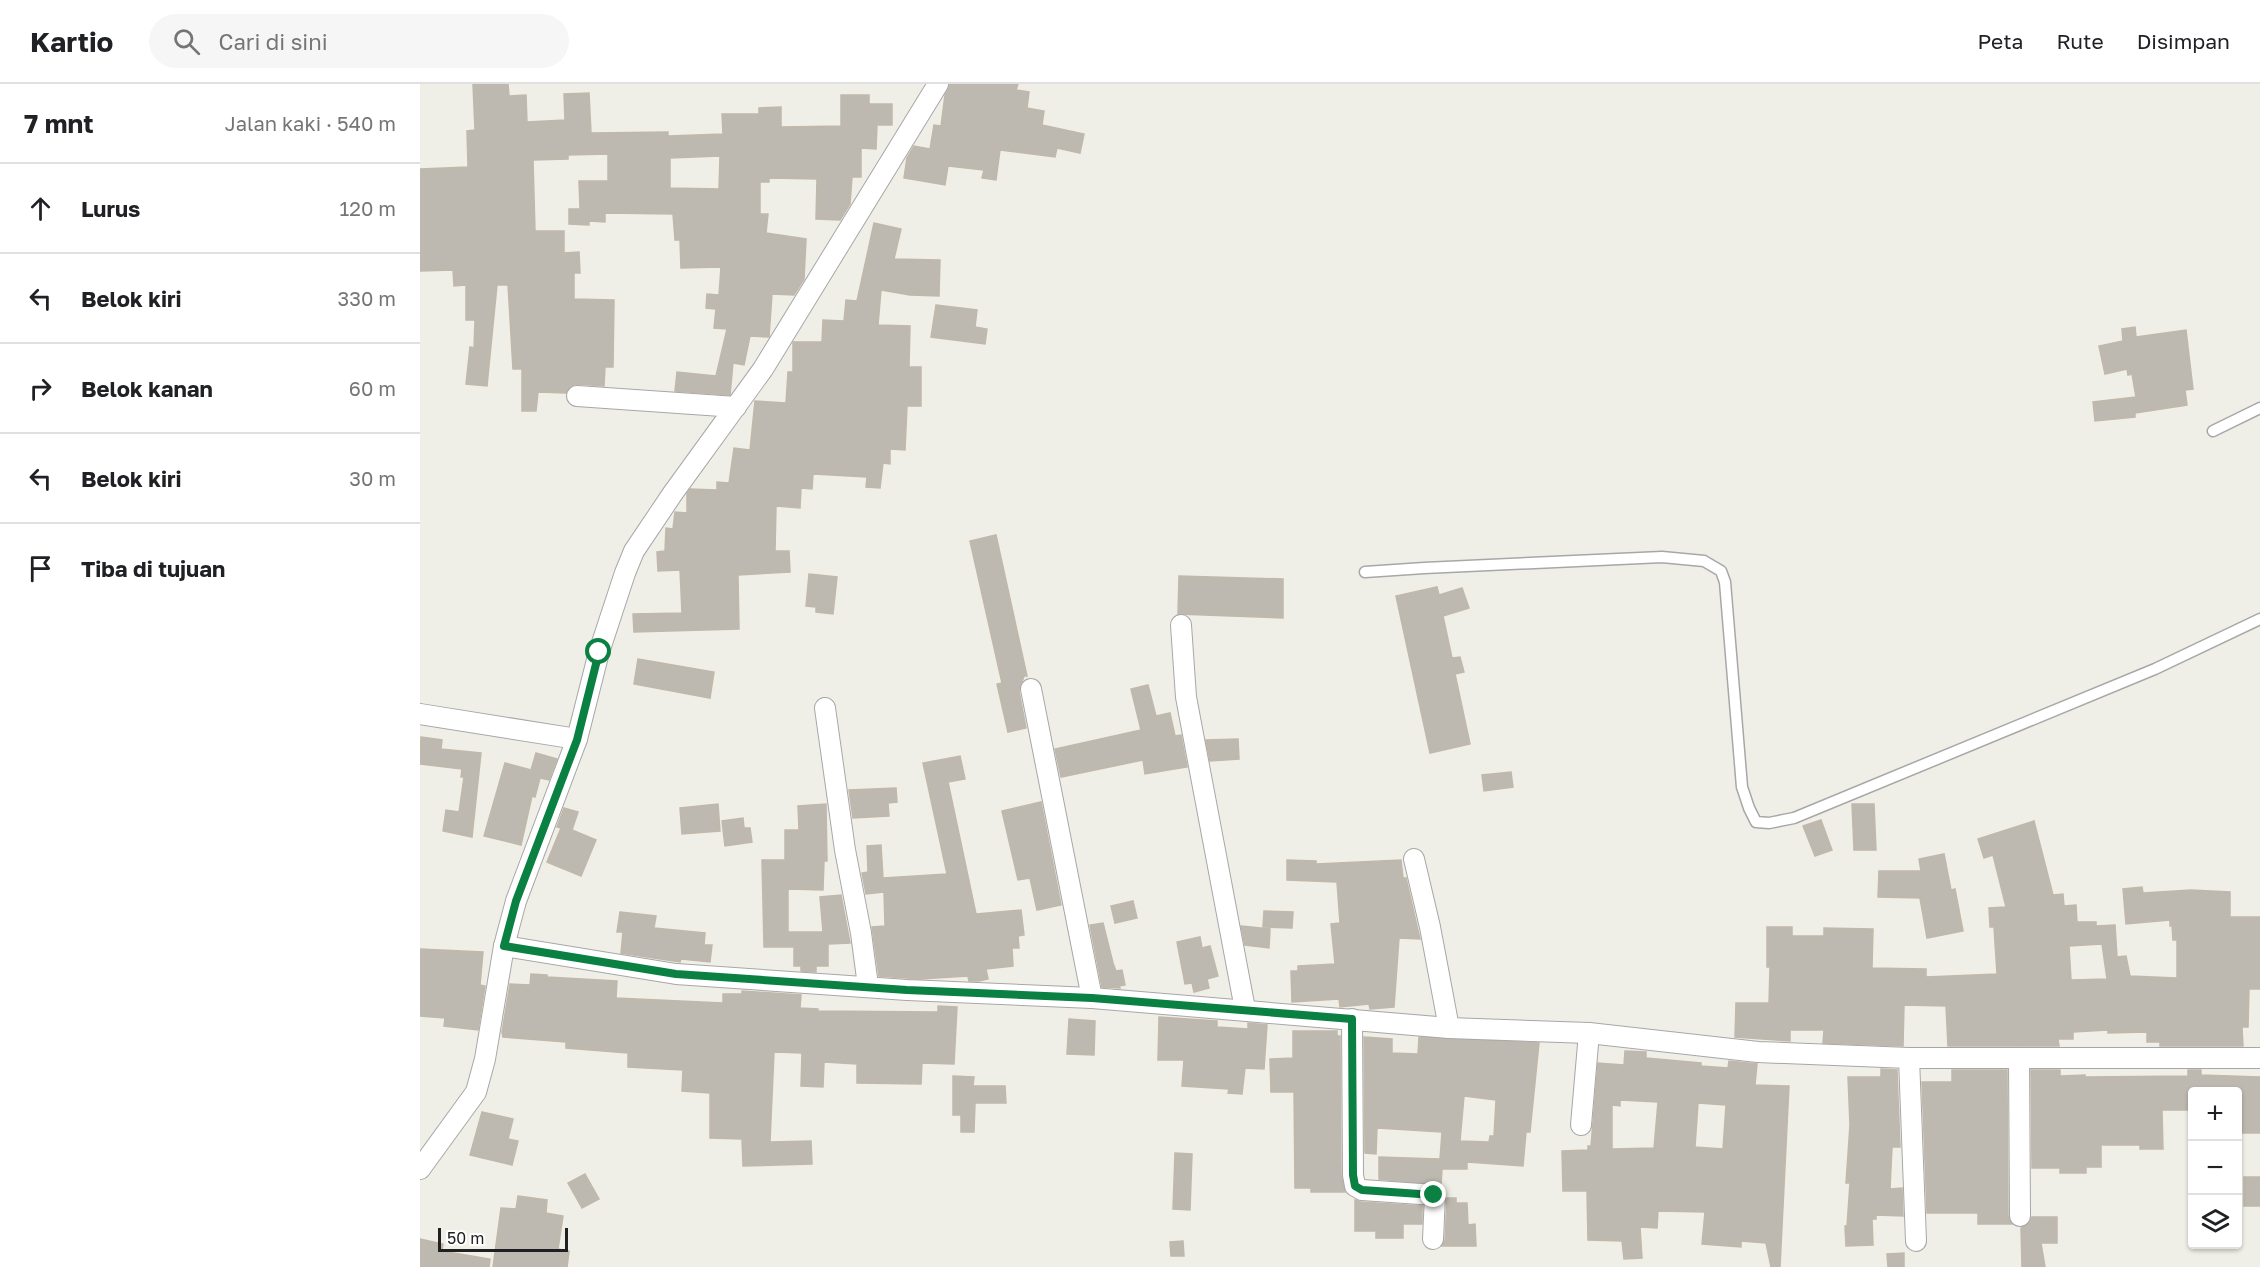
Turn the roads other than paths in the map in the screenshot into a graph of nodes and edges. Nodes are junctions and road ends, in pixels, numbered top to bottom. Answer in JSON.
{"nodes":[{"id":1,"x":938,"y":84,"type":"edge"},
{"id":2,"x":577,"y":396,"type":"dead end"},
{"id":3,"x":736,"y":407,"type":"junction"},
{"id":4,"x":2260,"y":408,"type":"edge"},
{"id":5,"x":2213,"y":430,"type":"dead end"},
{"id":6,"x":1365,"y":572,"type":"dead end"},
{"id":7,"x":2260,"y":619,"type":"edge"},
{"id":8,"x":1181,"y":626,"type":"dead end"},
{"id":9,"x":1031,"y":689,"type":"dead end"},
{"id":10,"x":825,"y":708,"type":"dead end"},
{"id":11,"x":420,"y":714,"type":"edge"},
{"id":12,"x":577,"y":740,"type":"junction"},
{"id":13,"x":1414,"y":859,"type":"dead end"},
{"id":14,"x":504,"y":946,"type":"junction"},
{"id":15,"x":868,"y":986,"type":"junction"},
{"id":16,"x":1092,"y":998,"type":"junction"},
{"id":17,"x":1245,"y":1009,"type":"junction"},
{"id":18,"x":1352,"y":1019,"type":"junction"},
{"id":19,"x":1449,"y":1028,"type":"junction"},
{"id":20,"x":1589,"y":1033,"type":"junction"},
{"id":21,"x":1909,"y":1058,"type":"junction"},
{"id":22,"x":2019,"y":1058,"type":"junction"},
{"id":23,"x":2260,"y":1058,"type":"edge"},
{"id":24,"x":1581,"y":1125,"type":"dead end"},
{"id":25,"x":420,"y":1169,"type":"edge"},
{"id":26,"x":2020,"y":1216,"type":"dead end"},
{"id":27,"x":1433,"y":1239,"type":"dead end"},
{"id":28,"x":1916,"y":1241,"type":"dead end"}],
"edges":[{"from":1,"to":3,"type":"street"},
{"from":2,"to":3,"type":"street"},
{"from":3,"to":12,"type":"street"},
{"from":4,"to":5,"type":"lane"},
{"from":6,"to":7,"type":"lane"},
{"from":8,"to":17,"type":"street"},
{"from":9,"to":16,"type":"street"},
{"from":10,"to":15,"type":"street"},
{"from":11,"to":12,"type":"street"},
{"from":12,"to":14,"type":"street"},
{"from":13,"to":19,"type":"street"},
{"from":14,"to":15,"type":"street"},
{"from":14,"to":25,"type":"street"},
{"from":15,"to":16,"type":"street"},
{"from":16,"to":17,"type":"street"},
{"from":17,"to":18,"type":"street"},
{"from":18,"to":19,"type":"street"},
{"from":18,"to":27,"type":"street"},
{"from":19,"to":20,"type":"street"},
{"from":20,"to":21,"type":"street"},
{"from":20,"to":24,"type":"street"},
{"from":21,"to":22,"type":"street"},
{"from":21,"to":28,"type":"street"},
{"from":22,"to":23,"type":"street"},
{"from":22,"to":26,"type":"street"}]}
